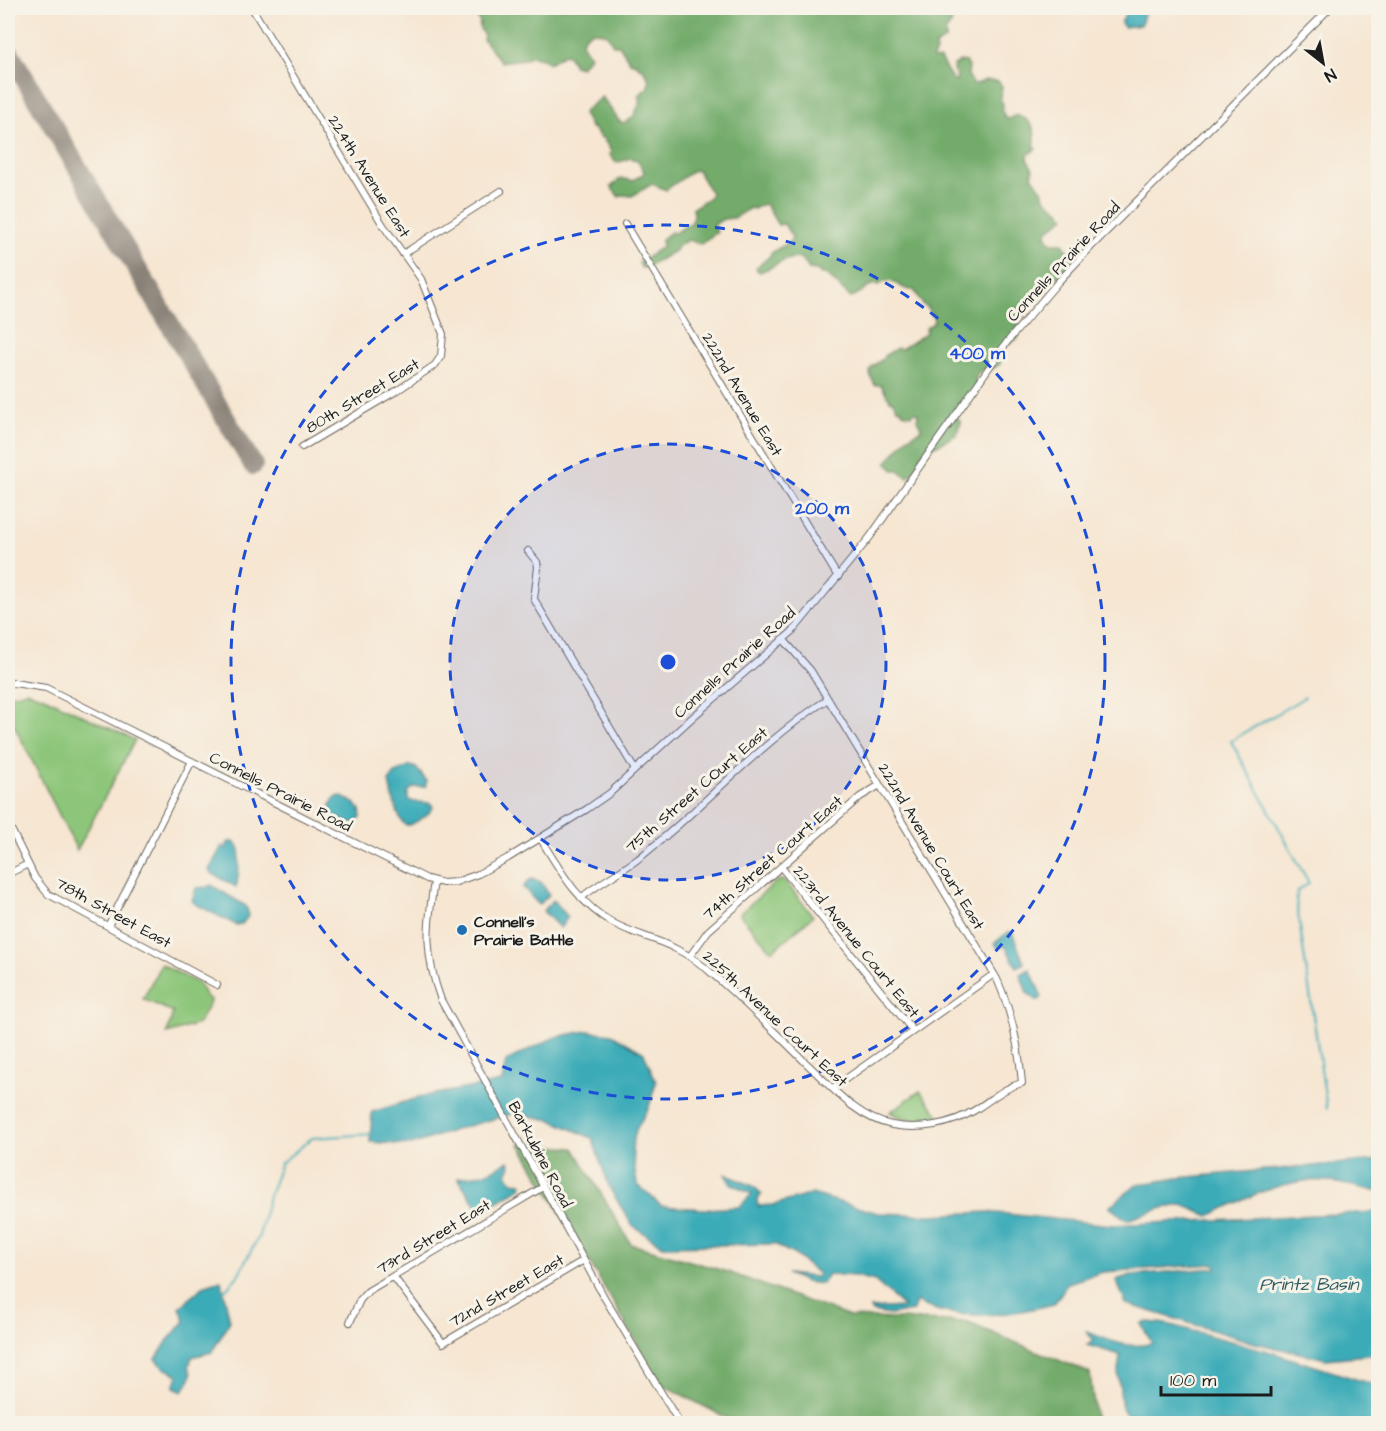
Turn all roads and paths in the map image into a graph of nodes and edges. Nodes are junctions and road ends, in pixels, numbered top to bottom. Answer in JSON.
{"nodes":[{"id":1,"x":252,"y":8,"type":"edge"},
{"id":2,"x":1330,"y":8,"type":"edge"},
{"id":3,"x":501,"y":191,"type":"dead end"},
{"id":4,"x":625,"y":224,"type":"dead end"},
{"id":5,"x":403,"y":254,"type":"junction"},
{"id":6,"x":435,"y":365,"type":"joint"},
{"id":7,"x":302,"y":447,"type":"dead end"},
{"id":8,"x":528,"y":551,"type":"dead end"},
{"id":9,"x":838,"y":577,"type":"junction"},
{"id":10,"x":783,"y":639,"type":"junction"},
{"id":11,"x":8,"y":684,"type":"edge"},
{"id":12,"x":828,"y":699,"type":"junction"},
{"id":13,"x":192,"y":761,"type":"junction"},
{"id":14,"x":635,"y":770,"type":"junction"},
{"id":15,"x":880,"y":785,"type":"junction"},
{"id":16,"x":8,"y":823,"type":"edge"},
{"id":17,"x":540,"y":838,"type":"junction"},
{"id":18,"x":28,"y":864,"type":"junction"},
{"id":19,"x":781,"y":867,"type":"junction"},
{"id":20,"x":8,"y":874,"type":"edge"},
{"id":21,"x":434,"y":881,"type":"junction"},
{"id":22,"x":581,"y":898,"type":"junction"},
{"id":23,"x":108,"y":926,"type":"junction"},
{"id":24,"x":690,"y":956,"type":"junction"},
{"id":25,"x":994,"y":974,"type":"junction"},
{"id":26,"x":217,"y":985,"type":"dead end"},
{"id":27,"x":913,"y":1031,"type":"junction"},
{"id":28,"x":833,"y":1088,"type":"junction"},
{"id":29,"x":891,"y":1125,"type":"joint"},
{"id":30,"x":543,"y":1187,"type":"junction"},
{"id":31,"x":584,"y":1260,"type":"junction"},
{"id":32,"x":393,"y":1276,"type":"junction"},
{"id":33,"x":350,"y":1322,"type":"dead end"},
{"id":34,"x":680,"y":1424,"type":"edge"}],
"edges":[{"from":1,"to":5,"type":"street","name":"224th Avenue East"},
{"from":2,"to":9,"type":"street","name":"Connells Prairie Road"},
{"from":3,"to":5,"type":"street"},
{"from":4,"to":9,"type":"street","name":"222nd Avenue East"},
{"from":5,"to":6,"type":"street","name":"224th Avenue East"},
{"from":6,"to":7,"type":"street","name":"80th Street East"},
{"from":8,"to":14,"type":"street"},
{"from":9,"to":10,"type":"street","name":"Connells Prairie Road"},
{"from":10,"to":12,"type":"street","name":"222nd Avenue Court East"},
{"from":10,"to":14,"type":"street","name":"Connells Prairie Road"},
{"from":11,"to":13,"type":"street","name":"Connells Prairie Road"},
{"from":12,"to":15,"type":"street","name":"222nd Avenue Court East"},
{"from":12,"to":22,"type":"street","name":"75th Street COurt East"},
{"from":13,"to":21,"type":"street","name":"Connells Prairie Road"},
{"from":13,"to":23,"type":"street"},
{"from":14,"to":17,"type":"street","name":"Connells Prairie Road"},
{"from":15,"to":19,"type":"street","name":"74th Street Court East"},
{"from":15,"to":25,"type":"street","name":"222nd Avenue Court East"},
{"from":16,"to":18,"type":"street","name":"78th Street East"},
{"from":17,"to":21,"type":"street","name":"Connells Prairie Road"},
{"from":17,"to":22,"type":"street","name":"225th Avenue Court East"},
{"from":18,"to":20,"type":"street"},
{"from":18,"to":23,"type":"street","name":"78th Street East"},
{"from":19,"to":24,"type":"street","name":"74th Street Court East"},
{"from":19,"to":27,"type":"street","name":"223rd Avenue Court East"},
{"from":21,"to":30,"type":"street","name":"Barkubine Road"},
{"from":22,"to":24,"type":"street","name":"225th Avenue Court East"},
{"from":23,"to":26,"type":"street","name":"78th Street East"},
{"from":24,"to":28,"type":"street","name":"225th Avenue Court East"},
{"from":25,"to":27,"type":"street"},
{"from":25,"to":29,"type":"street","name":"222nd Avenue Court East"},
{"from":27,"to":28,"type":"street"},
{"from":28,"to":29,"type":"street","name":"225th Avenue Court East"},
{"from":30,"to":31,"type":"street","name":"Barkubine Road"},
{"from":30,"to":32,"type":"street","name":"73rd Street East"},
{"from":31,"to":32,"type":"street","name":"72nd Street East"},
{"from":31,"to":34,"type":"street","name":"Barkubine Road"},
{"from":32,"to":33,"type":"street","name":"73rd Street East"}]}
